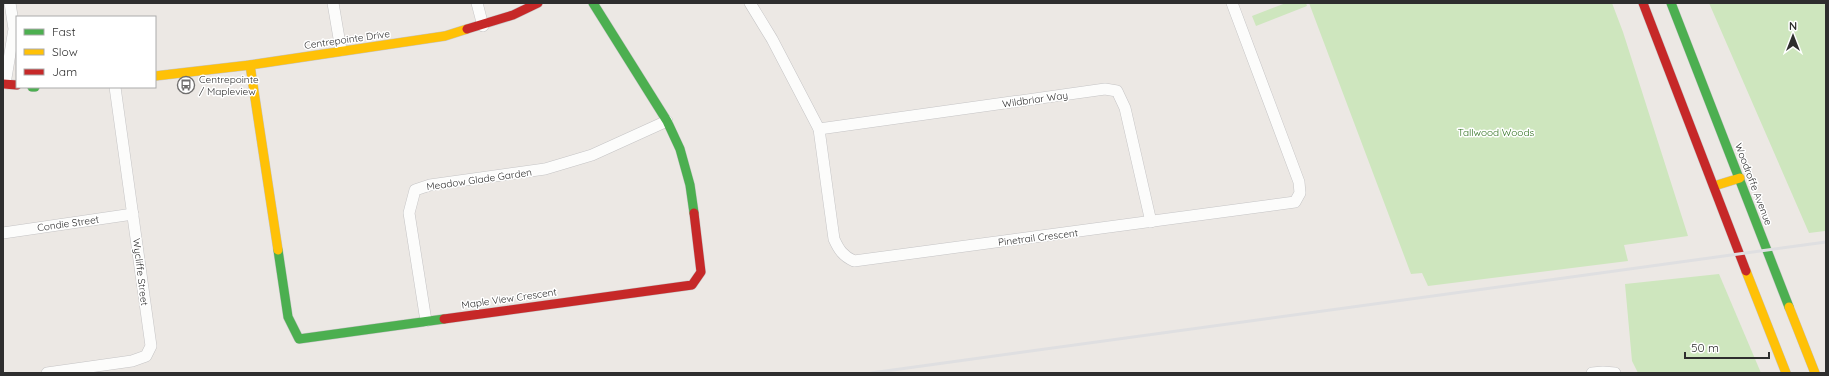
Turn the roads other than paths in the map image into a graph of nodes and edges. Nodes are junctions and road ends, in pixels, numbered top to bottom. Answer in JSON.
{"nodes":[{"id":1,"x":10,"y":3,"type":"edge"},
{"id":2,"x":333,"y":3,"type":"edge"},
{"id":3,"x":477,"y":3,"type":"edge"},
{"id":4,"x":538,"y":3,"type":"edge"},
{"id":5,"x":593,"y":3,"type":"edge"},
{"id":6,"x":750,"y":3,"type":"edge"},
{"id":7,"x":1232,"y":3,"type":"edge"},
{"id":8,"x":1643,"y":3,"type":"edge"},
{"id":9,"x":1671,"y":3,"type":"edge"},
{"id":10,"x":483,"y":26,"type":"junction"},
{"id":11,"x":341,"y":50,"type":"junction"},
{"id":12,"x":250,"y":65,"type":"junction"},
{"id":13,"x":156,"y":76,"type":"edge"},
{"id":14,"x":4,"y":84,"type":"edge"},
{"id":15,"x":16,"y":85,"type":"edge"},
{"id":16,"x":115,"y":88,"type":"edge"},
{"id":17,"x":667,"y":121,"type":"junction"},
{"id":18,"x":819,"y":128,"type":"junction"},
{"id":19,"x":1740,"y":178,"type":"junction"},
{"id":20,"x":1714,"y":186,"type":"junction"},
{"id":21,"x":134,"y":214,"type":"junction"},
{"id":22,"x":1151,"y":222,"type":"junction"},
{"id":23,"x":3,"y":233,"type":"edge"},
{"id":24,"x":426,"y":321,"type":"junction"},
{"id":25,"x":47,"y":373,"type":"edge"},
{"id":26,"x":1592,"y":373,"type":"edge"},
{"id":27,"x":1615,"y":373,"type":"edge"},
{"id":28,"x":1786,"y":373,"type":"edge"},
{"id":29,"x":1815,"y":373,"type":"edge"}],
"edges":[{"from":1,"to":14,"type":"street"},
{"from":2,"to":11,"type":"street"},
{"from":3,"to":10,"type":"street"},
{"from":4,"to":10,"type":"street","name":"Centrepointe Drive"},
{"from":5,"to":17,"type":"street","name":"Maple View Crescent"},
{"from":6,"to":18,"type":"street","name":"Pinetrail Crescent"},
{"from":7,"to":22,"type":"street","name":"Pinetrail Crescent"},
{"from":8,"to":20,"type":"street"},
{"from":9,"to":19,"type":"street","name":"Woodroffe Avenue"},
{"from":10,"to":11,"type":"street","name":"Centrepointe Drive"},
{"from":11,"to":12,"type":"street","name":"Centrepointe Drive"},
{"from":12,"to":13,"type":"street","name":"Centrepointe Drive"},
{"from":12,"to":24,"type":"street","name":"Maple View Crescent"},
{"from":14,"to":15,"type":"street"},
{"from":16,"to":21,"type":"street","name":"Wycliffe Street"},
{"from":17,"to":24,"type":"street","name":"Meadow Glade Garden"},
{"from":17,"to":24,"type":"street","name":"Maple View Crescent"},
{"from":18,"to":22,"type":"street","name":"Wildbriar Way"},
{"from":18,"to":22,"type":"street","name":"Pinetrail Crescent"},
{"from":19,"to":20,"type":"street"},
{"from":19,"to":29,"type":"street","name":"Woodroffe Avenue"},
{"from":20,"to":28,"type":"street"},
{"from":21,"to":23,"type":"street","name":"Condie Street"},
{"from":21,"to":25,"type":"street","name":"Wycliffe Street"},
{"from":26,"to":27,"type":"street"}]}
